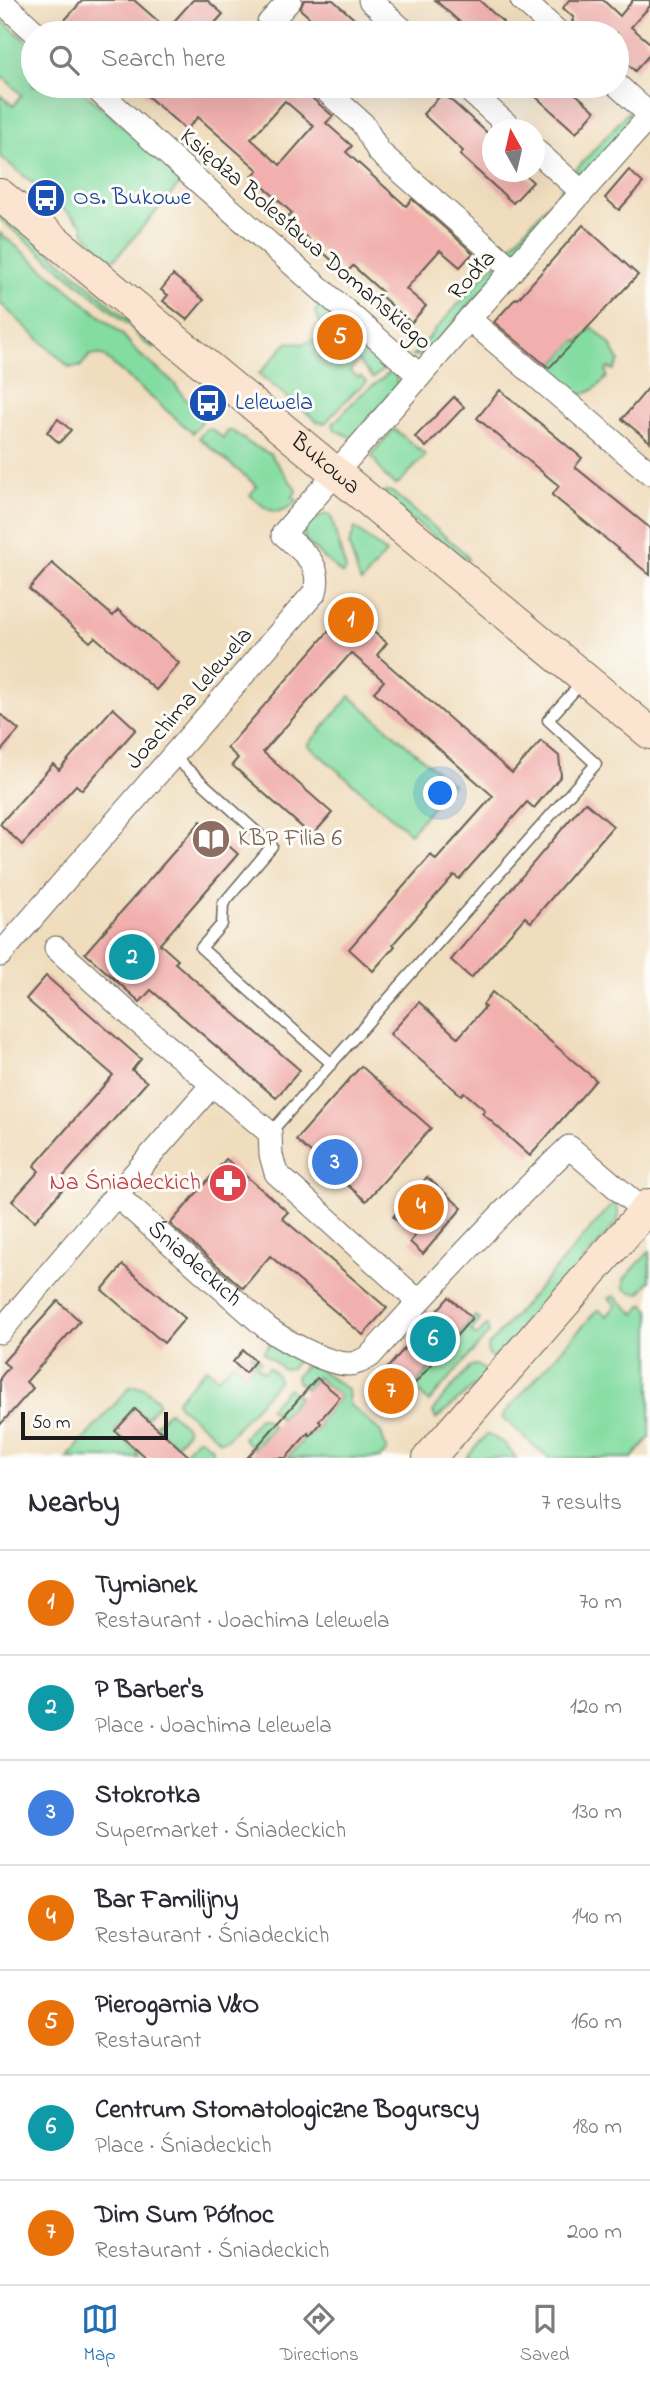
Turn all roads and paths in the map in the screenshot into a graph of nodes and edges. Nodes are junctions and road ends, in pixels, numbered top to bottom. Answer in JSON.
{"nodes":[{"id":1,"x":3,"y":0,"type":"edge"},
{"id":2,"x":290,"y":0,"type":"edge"},
{"id":3,"x":369,"y":0,"type":"edge"},
{"id":4,"x":522,"y":0,"type":"edge"},
{"id":5,"x":23,"y":21,"type":"edge"},
{"id":6,"x":271,"y":21,"type":"edge"},
{"id":7,"x":393,"y":21,"type":"edge"},
{"id":8,"x":546,"y":21,"type":"edge"},
{"id":9,"x":629,"y":96,"type":"edge"},
{"id":10,"x":106,"y":98,"type":"edge"},
{"id":11,"x":334,"y":98,"type":"edge"},
{"id":12,"x":477,"y":98,"type":"edge"},
{"id":13,"x":650,"y":116,"type":"edge"},
{"id":14,"x":501,"y":119,"type":"edge"},
{"id":15,"x":545,"y":159,"type":"edge"},
{"id":16,"x":582,"y":192,"type":"junction"},
{"id":17,"x":0,"y":195,"type":"edge"},
{"id":18,"x":513,"y":270,"type":"junction"},
{"id":19,"x":469,"y":319,"type":"junction"},
{"id":20,"x":420,"y":376,"type":"junction"},
{"id":21,"x":337,"y":471,"type":"junction"},
{"id":22,"x":650,"y":473,"type":"edge"},
{"id":23,"x":585,"y":679,"type":"junction"},
{"id":24,"x":650,"y":732,"type":"edge"},
{"id":25,"x":174,"y":757,"type":"junction"},
{"id":26,"x":56,"y":948,"type":"dead end"},
{"id":27,"x":0,"y":955,"type":"edge"},
{"id":28,"x":332,"y":1064,"type":"junction"},
{"id":29,"x":212,"y":1084,"type":"junction"},
{"id":30,"x":270,"y":1133,"type":"junction"},
{"id":31,"x":116,"y":1195,"type":"junction"},
{"id":32,"x":647,"y":1208,"type":"edge"},
{"id":33,"x":418,"y":1301,"type":"junction"},
{"id":34,"x":0,"y":1332,"type":"edge"},
{"id":35,"x":429,"y":1458,"type":"edge"}],
"edges":[{"from":1,"to":5,"type":"street"},
{"from":2,"to":6,"type":"street"},
{"from":3,"to":7,"type":"street"},
{"from":4,"to":8,"type":"street"},
{"from":9,"to":13,"type":"street"},
{"from":10,"to":20,"type":"street","name":"Księdza Bolesława Domańskiego"},
{"from":11,"to":18,"type":"street"},
{"from":12,"to":14,"type":"street"},
{"from":13,"to":16,"type":"street","name":"Rodła"},
{"from":15,"to":16,"type":"street"},
{"from":16,"to":18,"type":"street","name":"Rodła"},
{"from":17,"to":21,"type":"street","name":"Bukowa"},
{"from":18,"to":19,"type":"street","name":"Rodła"},
{"from":19,"to":20,"type":"street","name":"Rodła"},
{"from":19,"to":22,"type":"street"},
{"from":20,"to":21,"type":"street","name":"Rodła"},
{"from":21,"to":23,"type":"street","name":"Bukowa"},
{"from":21,"to":25,"type":"street","name":"Joachima Lelewela"},
{"from":23,"to":24,"type":"street","name":"Bukowa"},
{"from":23,"to":28,"type":"lane"},
{"from":25,"to":27,"type":"street","name":"Joachima Lelewela"},
{"from":25,"to":28,"type":"lane"},
{"from":26,"to":29,"type":"street"},
{"from":28,"to":30,"type":"lane"},
{"from":29,"to":30,"type":"street"},
{"from":29,"to":31,"type":"street"},
{"from":30,"to":33,"type":"street"},
{"from":31,"to":33,"type":"street","name":"Śniadeckich"},
{"from":31,"to":34,"type":"street"},
{"from":32,"to":33,"type":"street","name":"Śniadeckich"},
{"from":32,"to":35,"type":"street","name":"Śniadeckich"}]}
